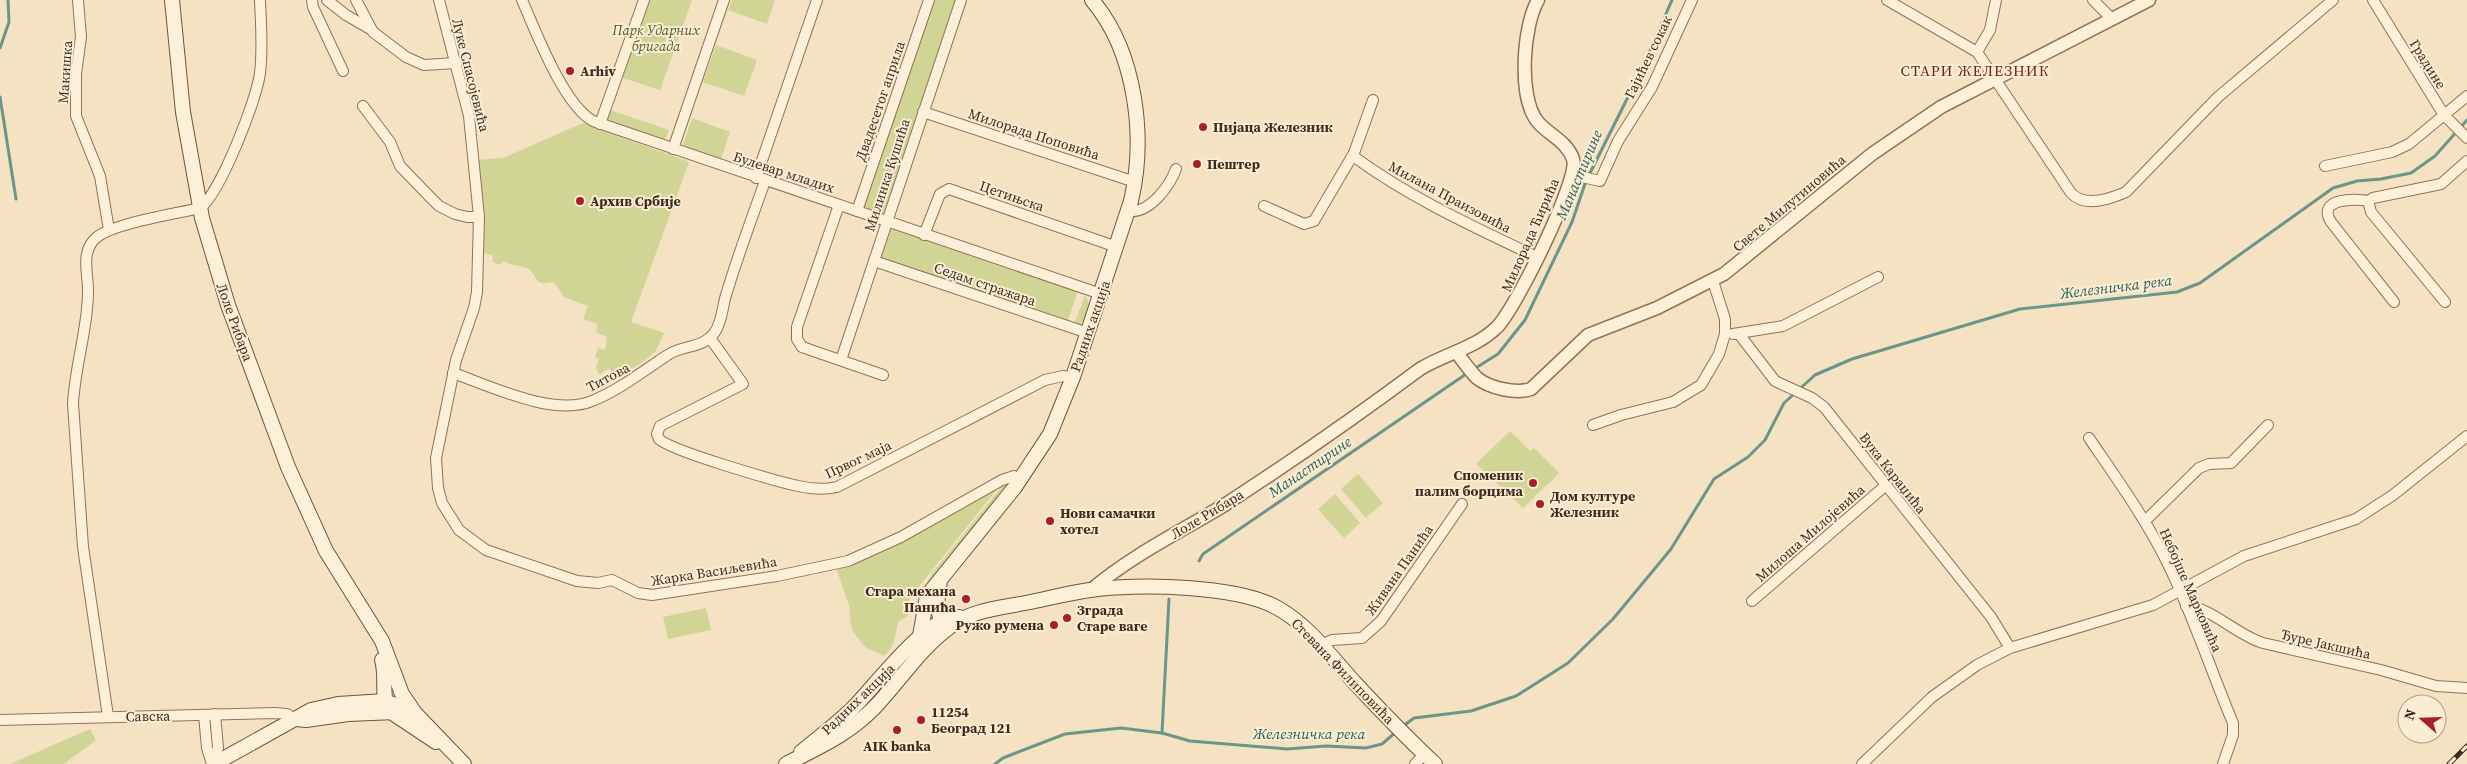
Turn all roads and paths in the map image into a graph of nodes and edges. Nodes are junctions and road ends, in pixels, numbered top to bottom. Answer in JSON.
{"nodes":[{"id":1,"x":78,"y":0,"type":"edge"},
{"id":2,"x":172,"y":0,"type":"edge"},
{"id":3,"x":260,"y":0,"type":"edge"},
{"id":4,"x":312,"y":0,"type":"edge"},
{"id":5,"x":327,"y":0,"type":"edge"},
{"id":6,"x":356,"y":0,"type":"edge"},
{"id":7,"x":439,"y":0,"type":"edge"},
{"id":8,"x":522,"y":0,"type":"edge"},
{"id":9,"x":644,"y":0,"type":"edge"},
{"id":10,"x":724,"y":0,"type":"edge"},
{"id":11,"x":817,"y":0,"type":"edge"},
{"id":12,"x":929,"y":0,"type":"edge"},
{"id":13,"x":961,"y":0,"type":"edge"},
{"id":14,"x":1092,"y":0,"type":"edge"},
{"id":15,"x":1537,"y":0,"type":"edge"},
{"id":16,"x":1692,"y":0,"type":"edge"},
{"id":17,"x":1887,"y":0,"type":"edge"},
{"id":18,"x":1996,"y":0,"type":"edge"},
{"id":19,"x":2093,"y":0,"type":"edge"},
{"id":20,"x":2149,"y":0,"type":"edge"},
{"id":21,"x":2332,"y":0,"type":"edge"},
{"id":22,"x":2373,"y":0,"type":"edge"},
{"id":23,"x":2112,"y":19,"type":"junction"},
{"id":24,"x":372,"y":30,"type":"junction"},
{"id":25,"x":1976,"y":52,"type":"junction"},
{"id":26,"x":456,"y":63,"type":"junction"},
{"id":27,"x":343,"y":71,"type":"dead end"},
{"id":28,"x":1995,"y":79,"type":"junction"},
{"id":29,"x":2467,"y":96,"type":"edge"},
{"id":30,"x":1373,"y":100,"type":"dead end"},
{"id":31,"x":363,"y":106,"type":"dead end"},
{"id":32,"x":923,"y":112,"type":"junction"},
{"id":33,"x":2444,"y":115,"type":"junction"},
{"id":34,"x":600,"y":124,"type":"junction"},
{"id":35,"x":2467,"y":138,"type":"edge"},
{"id":36,"x":673,"y":149,"type":"junction"},
{"id":37,"x":1353,"y":156,"type":"junction"},
{"id":38,"x":2467,"y":160,"type":"edge"},
{"id":39,"x":2325,"y":166,"type":"dead end"},
{"id":40,"x":1176,"y":168,"type":"dead end"},
{"id":41,"x":1577,"y":176,"type":"junction"},
{"id":42,"x":760,"y":179,"type":"junction"},
{"id":43,"x":1135,"y":182,"type":"junction"},
{"id":44,"x":2368,"y":201,"type":"junction"},
{"id":45,"x":840,"y":205,"type":"junction"},
{"id":46,"x":1264,"y":206,"type":"dead end"},
{"id":47,"x":200,"y":208,"type":"junction"},
{"id":48,"x":858,"y":211,"type":"junction"},
{"id":49,"x":1129,"y":211,"type":"junction"},
{"id":50,"x":479,"y":217,"type":"junction"},
{"id":51,"x":886,"y":221,"type":"junction"},
{"id":52,"x":109,"y":230,"type":"junction"},
{"id":53,"x":924,"y":234,"type":"junction"},
{"id":54,"x":1117,"y":246,"type":"junction"},
{"id":55,"x":1537,"y":257,"type":"junction"},
{"id":56,"x":874,"y":261,"type":"junction"},
{"id":57,"x":1878,"y":277,"type":"dead end"},
{"id":58,"x":1713,"y":282,"type":"junction"},
{"id":59,"x":1101,"y":294,"type":"junction"},
{"id":60,"x":2394,"y":302,"type":"dead end"},
{"id":61,"x":2445,"y":302,"type":"dead end"},
{"id":62,"x":1088,"y":333,"type":"junction"},
{"id":63,"x":1725,"y":334,"type":"junction"},
{"id":64,"x":1739,"y":334,"type":"junction"},
{"id":65,"x":710,"y":338,"type":"junction"},
{"id":66,"x":1457,"y":353,"type":"junction"},
{"id":67,"x":840,"y":360,"type":"junction"},
{"id":68,"x":454,"y":373,"type":"junction"},
{"id":69,"x":883,"y":375,"type":"dead end"},
{"id":70,"x":1073,"y":377,"type":"junction"},
{"id":71,"x":1593,"y":425,"type":"dead end"},
{"id":72,"x":2268,"y":425,"type":"dead end"},
{"id":73,"x":2467,"y":436,"type":"edge"},
{"id":74,"x":2089,"y":438,"type":"dead end"},
{"id":75,"x":1021,"y":480,"type":"junction"},
{"id":76,"x":1886,"y":486,"type":"junction"},
{"id":77,"x":1462,"y":504,"type":"dead end"},
{"id":78,"x":2145,"y":521,"type":"junction"},
{"id":79,"x":1090,"y":590,"type":"junction"},
{"id":80,"x":2180,"y":591,"type":"junction"},
{"id":81,"x":1752,"y":601,"type":"dead end"},
{"id":82,"x":2186,"y":606,"type":"junction"},
{"id":83,"x":939,"y":625,"type":"junction"},
{"id":84,"x":1321,"y":645,"type":"junction"},
{"id":85,"x":2010,"y":648,"type":"junction"},
{"id":86,"x":2467,"y":688,"type":"edge"},
{"id":87,"x":395,"y":704,"type":"junction"},
{"id":88,"x":210,"y":715,"type":"junction"},
{"id":89,"x":108,"y":716,"type":"junction"},
{"id":90,"x":295,"y":719,"type":"junction"},
{"id":91,"x":0,"y":720,"type":"edge"},
{"id":92,"x":452,"y":752,"type":"junction"},
{"id":93,"x":1419,"y":759,"type":"edge"},
{"id":94,"x":790,"y":762,"type":"edge"},
{"id":95,"x":213,"y":764,"type":"edge"},
{"id":96,"x":464,"y":764,"type":"edge"},
{"id":97,"x":1435,"y":764,"type":"edge"},
{"id":98,"x":1862,"y":764,"type":"edge"},
{"id":99,"x":2223,"y":764,"type":"edge"}],
"edges":[{"from":1,"to":52,"type":"street","name":"Макишка"},
{"from":2,"to":47,"type":"main road","name":"Лоле Рибара"},
{"from":3,"to":47,"type":"street"},
{"from":4,"to":27,"type":"street"},
{"from":5,"to":24,"type":"street"},
{"from":6,"to":24,"type":"street"},
{"from":7,"to":26,"type":"street","name":"Луке Спасојевића"},
{"from":8,"to":34,"type":"street","name":"Булевар младих"},
{"from":9,"to":34,"type":"street"},
{"from":10,"to":36,"type":"street"},
{"from":11,"to":42,"type":"street"},
{"from":12,"to":48,"type":"street","name":"Двадесетог априла"},
{"from":13,"to":32,"type":"street","name":"Милинка Кушића"},
{"from":14,"to":43,"type":"main road","name":"Радних акција"},
{"from":15,"to":41,"type":"street","name":"Милорада Ћирића"},
{"from":16,"to":41,"type":"street","name":"Гајићев сокак"},
{"from":17,"to":25,"type":"street"},
{"from":18,"to":25,"type":"street"},
{"from":19,"to":23,"type":"street"},
{"from":20,"to":23,"type":"street","name":"Свете Милутиновића"},
{"from":21,"to":28,"type":"street"},
{"from":22,"to":33,"type":"street","name":"Градине"},
{"from":23,"to":28,"type":"street","name":"Свете Милутиновића"},
{"from":24,"to":26,"type":"street"},
{"from":25,"to":28,"type":"street"},
{"from":26,"to":50,"type":"street","name":"Луке Спасојевића"},
{"from":28,"to":58,"type":"street","name":"Свете Милутиновића"},
{"from":29,"to":33,"type":"street"},
{"from":30,"to":37,"type":"street"},
{"from":31,"to":50,"type":"street"},
{"from":32,"to":43,"type":"street","name":"Милорада Поповића"},
{"from":32,"to":51,"type":"street","name":"Милинка Кушића"},
{"from":33,"to":35,"type":"street","name":"Градине"},
{"from":33,"to":39,"type":"street"},
{"from":34,"to":36,"type":"street","name":"Булевар младих"},
{"from":36,"to":42,"type":"street","name":"Булевар младих"},
{"from":37,"to":46,"type":"street"},
{"from":37,"to":55,"type":"street","name":"Милана Праизовића"},
{"from":38,"to":44,"type":"street"},
{"from":40,"to":49,"type":"street"},
{"from":41,"to":55,"type":"street","name":"Милорада Ћирића"},
{"from":42,"to":45,"type":"street","name":"Булевар младих"},
{"from":42,"to":65,"type":"street"},
{"from":43,"to":49,"type":"main road","name":"Радних акција"},
{"from":44,"to":60,"type":"street"},
{"from":44,"to":61,"type":"street"},
{"from":45,"to":48,"type":"street","name":"Булевар младих"},
{"from":45,"to":67,"type":"street"},
{"from":47,"to":52,"type":"street"},
{"from":47,"to":87,"type":"main road","name":"Лоле Рибара"},
{"from":48,"to":51,"type":"street","name":"Булевар младих"},
{"from":49,"to":54,"type":"main road","name":"Радних акција"},
{"from":50,"to":68,"type":"street","name":"Жарка Васиљевића"},
{"from":51,"to":53,"type":"street","name":"Булевар младих"},
{"from":51,"to":56,"type":"street","name":"Милинка Кушића"},
{"from":52,"to":89,"type":"street"},
{"from":53,"to":54,"type":"street","name":"Цетињска"},
{"from":53,"to":59,"type":"street","name":"Булевар младих"},
{"from":54,"to":59,"type":"main road","name":"Радних акција"},
{"from":55,"to":66,"type":"street","name":"Милорада Ћирића"},
{"from":56,"to":62,"type":"street","name":"Седам стражара"},
{"from":56,"to":67,"type":"street","name":"Милинка Кушића"},
{"from":57,"to":64,"type":"street"},
{"from":58,"to":63,"type":"street"},
{"from":58,"to":66,"type":"street","name":"Свете Милутиновића"},
{"from":59,"to":62,"type":"main road","name":"Радних акција"},
{"from":62,"to":70,"type":"main road","name":"Радних акција"},
{"from":63,"to":64,"type":"street"},
{"from":63,"to":71,"type":"street"},
{"from":64,"to":76,"type":"street","name":"Вука Караџића"},
{"from":65,"to":68,"type":"street","name":"Титова"},
{"from":65,"to":70,"type":"street","name":"Првог маја"},
{"from":66,"to":79,"type":"street","name":"Лоле Рибара"},
{"from":67,"to":69,"type":"street"},
{"from":68,"to":75,"type":"street","name":"Жарка Васиљевића"},
{"from":70,"to":75,"type":"main road","name":"Радних акција"},
{"from":72,"to":78,"type":"street"},
{"from":73,"to":80,"type":"street"},
{"from":74,"to":78,"type":"street","name":"Небојше Марковића"},
{"from":75,"to":83,"type":"main road","name":"Радних акција"},
{"from":76,"to":81,"type":"street","name":"Милоша Милојевића"},
{"from":76,"to":85,"type":"street","name":"Вука Караџића"},
{"from":77,"to":84,"type":"street","name":"Живана Панића"},
{"from":78,"to":80,"type":"street","name":"Небојше Марковића"},
{"from":79,"to":83,"type":"main road","name":"Лоле Рибара"},
{"from":79,"to":84,"type":"main road","name":"Стевана Филиповића"},
{"from":80,"to":82,"type":"street","name":"Небојше Марковића"},
{"from":80,"to":85,"type":"street"},
{"from":82,"to":86,"type":"street","name":"Ђуре Јакшића"},
{"from":82,"to":99,"type":"street","name":"Небојше Марковића"},
{"from":83,"to":94,"type":"main road","name":"Радних акција"},
{"from":83,"to":94,"type":"main road","name":"Лоле Рибара"},
{"from":84,"to":93,"type":"main road","name":"Стевана Филиповића"},
{"from":85,"to":98,"type":"street"},
{"from":87,"to":90,"type":"main road","name":"Савска"},
{"from":87,"to":92,"type":"main road","name":"Лоле Рибара"},
{"from":87,"to":92,"type":"main road","name":"Лоле Рибара"},
{"from":88,"to":89,"type":"street","name":"Савска"},
{"from":88,"to":90,"type":"street","name":"Савска"},
{"from":88,"to":95,"type":"street"},
{"from":89,"to":91,"type":"street","name":"Савска"},
{"from":90,"to":95,"type":"main road"},
{"from":92,"to":96,"type":"main road","name":"Лоле Рибара"},
{"from":93,"to":97,"type":"main road","name":"Стевана Филиповића"}]}
